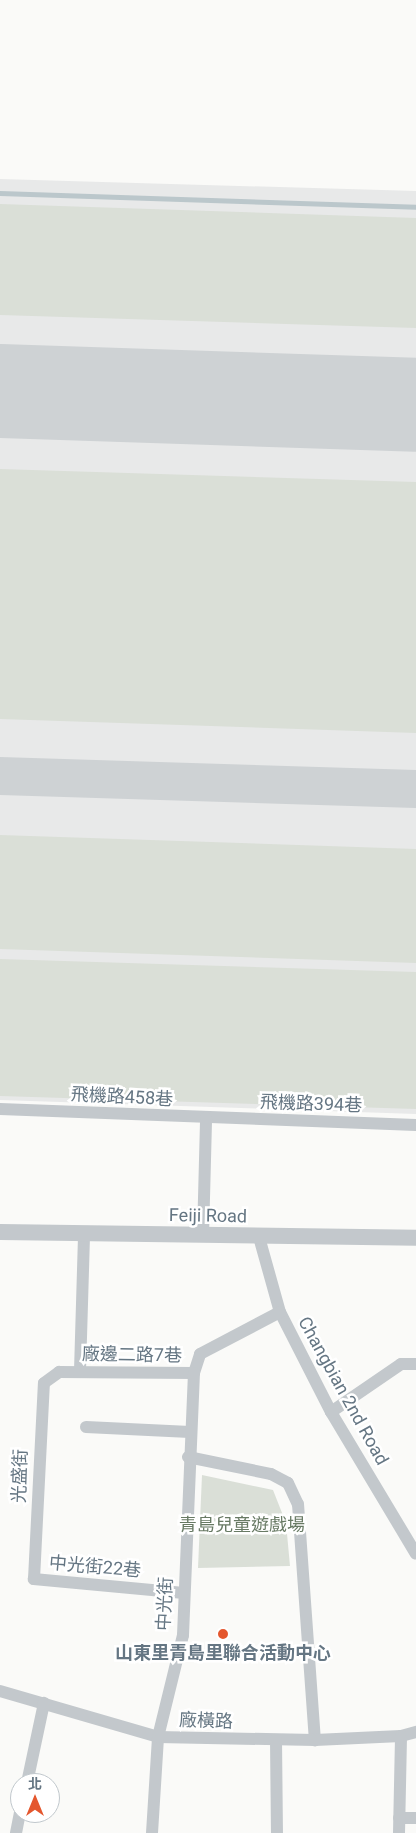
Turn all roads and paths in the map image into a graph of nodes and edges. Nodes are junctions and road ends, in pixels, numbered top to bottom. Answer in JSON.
{"nodes":[{"id":1,"x":0,"y":1109,"type":"edge"},
{"id":2,"x":206,"y":1118,"type":"junction"},
{"id":3,"x":416,"y":1125,"type":"edge"},
{"id":4,"x":0,"y":1232,"type":"edge"},
{"id":5,"x":84,"y":1235,"type":"junction"},
{"id":6,"x":203,"y":1236,"type":"junction"},
{"id":7,"x":259,"y":1237,"type":"junction"},
{"id":8,"x":416,"y":1238,"type":"edge"},
{"id":9,"x":280,"y":1312,"type":"junction"},
{"id":10,"x":416,"y":1364,"type":"edge"},
{"id":11,"x":80,"y":1371,"type":"junction"},
{"id":12,"x":194,"y":1373,"type":"junction"},
{"id":13,"x":50,"y":1377,"type":"joint"},
{"id":14,"x":331,"y":1412,"type":"junction"},
{"id":15,"x":86,"y":1427,"type":"dead end"},
{"id":16,"x":190,"y":1432,"type":"junction"},
{"id":17,"x":188,"y":1457,"type":"junction"},
{"id":18,"x":416,"y":1554,"type":"edge"},
{"id":19,"x":34,"y":1579,"type":"joint"},
{"id":20,"x":184,"y":1593,"type":"junction"},
{"id":21,"x":0,"y":1691,"type":"edge"},
{"id":22,"x":44,"y":1703,"type":"junction"},
{"id":23,"x":416,"y":1732,"type":"edge"},
{"id":24,"x":400,"y":1736,"type":"junction"},
{"id":25,"x":158,"y":1737,"type":"junction"},
{"id":26,"x":276,"y":1740,"type":"junction"},
{"id":27,"x":315,"y":1740,"type":"junction"},
{"id":28,"x":29,"y":1773,"type":"edge"},
{"id":29,"x":399,"y":1818,"type":"junction"},
{"id":30,"x":416,"y":1818,"type":"edge"},
{"id":31,"x":152,"y":1833,"type":"edge"},
{"id":32,"x":277,"y":1833,"type":"edge"},
{"id":33,"x":399,"y":1833,"type":"edge"}],
"edges":[{"from":1,"to":2,"type":"street","name":"飛機路458巷"},
{"from":2,"to":3,"type":"street","name":"飛機路394巷"},
{"from":2,"to":6,"type":"street"},
{"from":4,"to":5,"type":"street","name":"Feiji Road"},
{"from":5,"to":6,"type":"street","name":"Feiji Road"},
{"from":5,"to":11,"type":"street"},
{"from":6,"to":7,"type":"street","name":"Feiji Road"},
{"from":7,"to":8,"type":"street","name":"Feiji Road"},
{"from":7,"to":9,"type":"street","name":"Changbian 2nd Road"},
{"from":9,"to":12,"type":"street","name":"廠邊二路7巷"},
{"from":9,"to":14,"type":"street","name":"Changbian 2nd Road"},
{"from":10,"to":14,"type":"street"},
{"from":11,"to":12,"type":"street","name":"廠邊二路7巷"},
{"from":11,"to":13,"type":"street","name":"廠邊二路7巷"},
{"from":12,"to":16,"type":"street","name":"中光街"},
{"from":13,"to":19,"type":"street","name":"光盛街"},
{"from":14,"to":18,"type":"street","name":"Changbian 2nd Road"},
{"from":15,"to":16,"type":"street"},
{"from":16,"to":17,"type":"street","name":"中光街"},
{"from":17,"to":20,"type":"street","name":"中光街"},
{"from":17,"to":27,"type":"street"},
{"from":19,"to":20,"type":"street","name":"中光街22巷"},
{"from":20,"to":25,"type":"street","name":"中光街"},
{"from":21,"to":22,"type":"street","name":"廠橫路"},
{"from":22,"to":25,"type":"street","name":"廠橫路"},
{"from":22,"to":28,"type":"street"},
{"from":23,"to":24,"type":"street","name":"廠橫路"},
{"from":24,"to":27,"type":"street","name":"廠橫路"},
{"from":24,"to":29,"type":"street"},
{"from":25,"to":26,"type":"street","name":"廠橫路"},
{"from":25,"to":31,"type":"street","name":"中光街"},
{"from":26,"to":27,"type":"street","name":"廠橫路"},
{"from":26,"to":32,"type":"street"},
{"from":29,"to":30,"type":"street"},
{"from":29,"to":33,"type":"street"}]}
